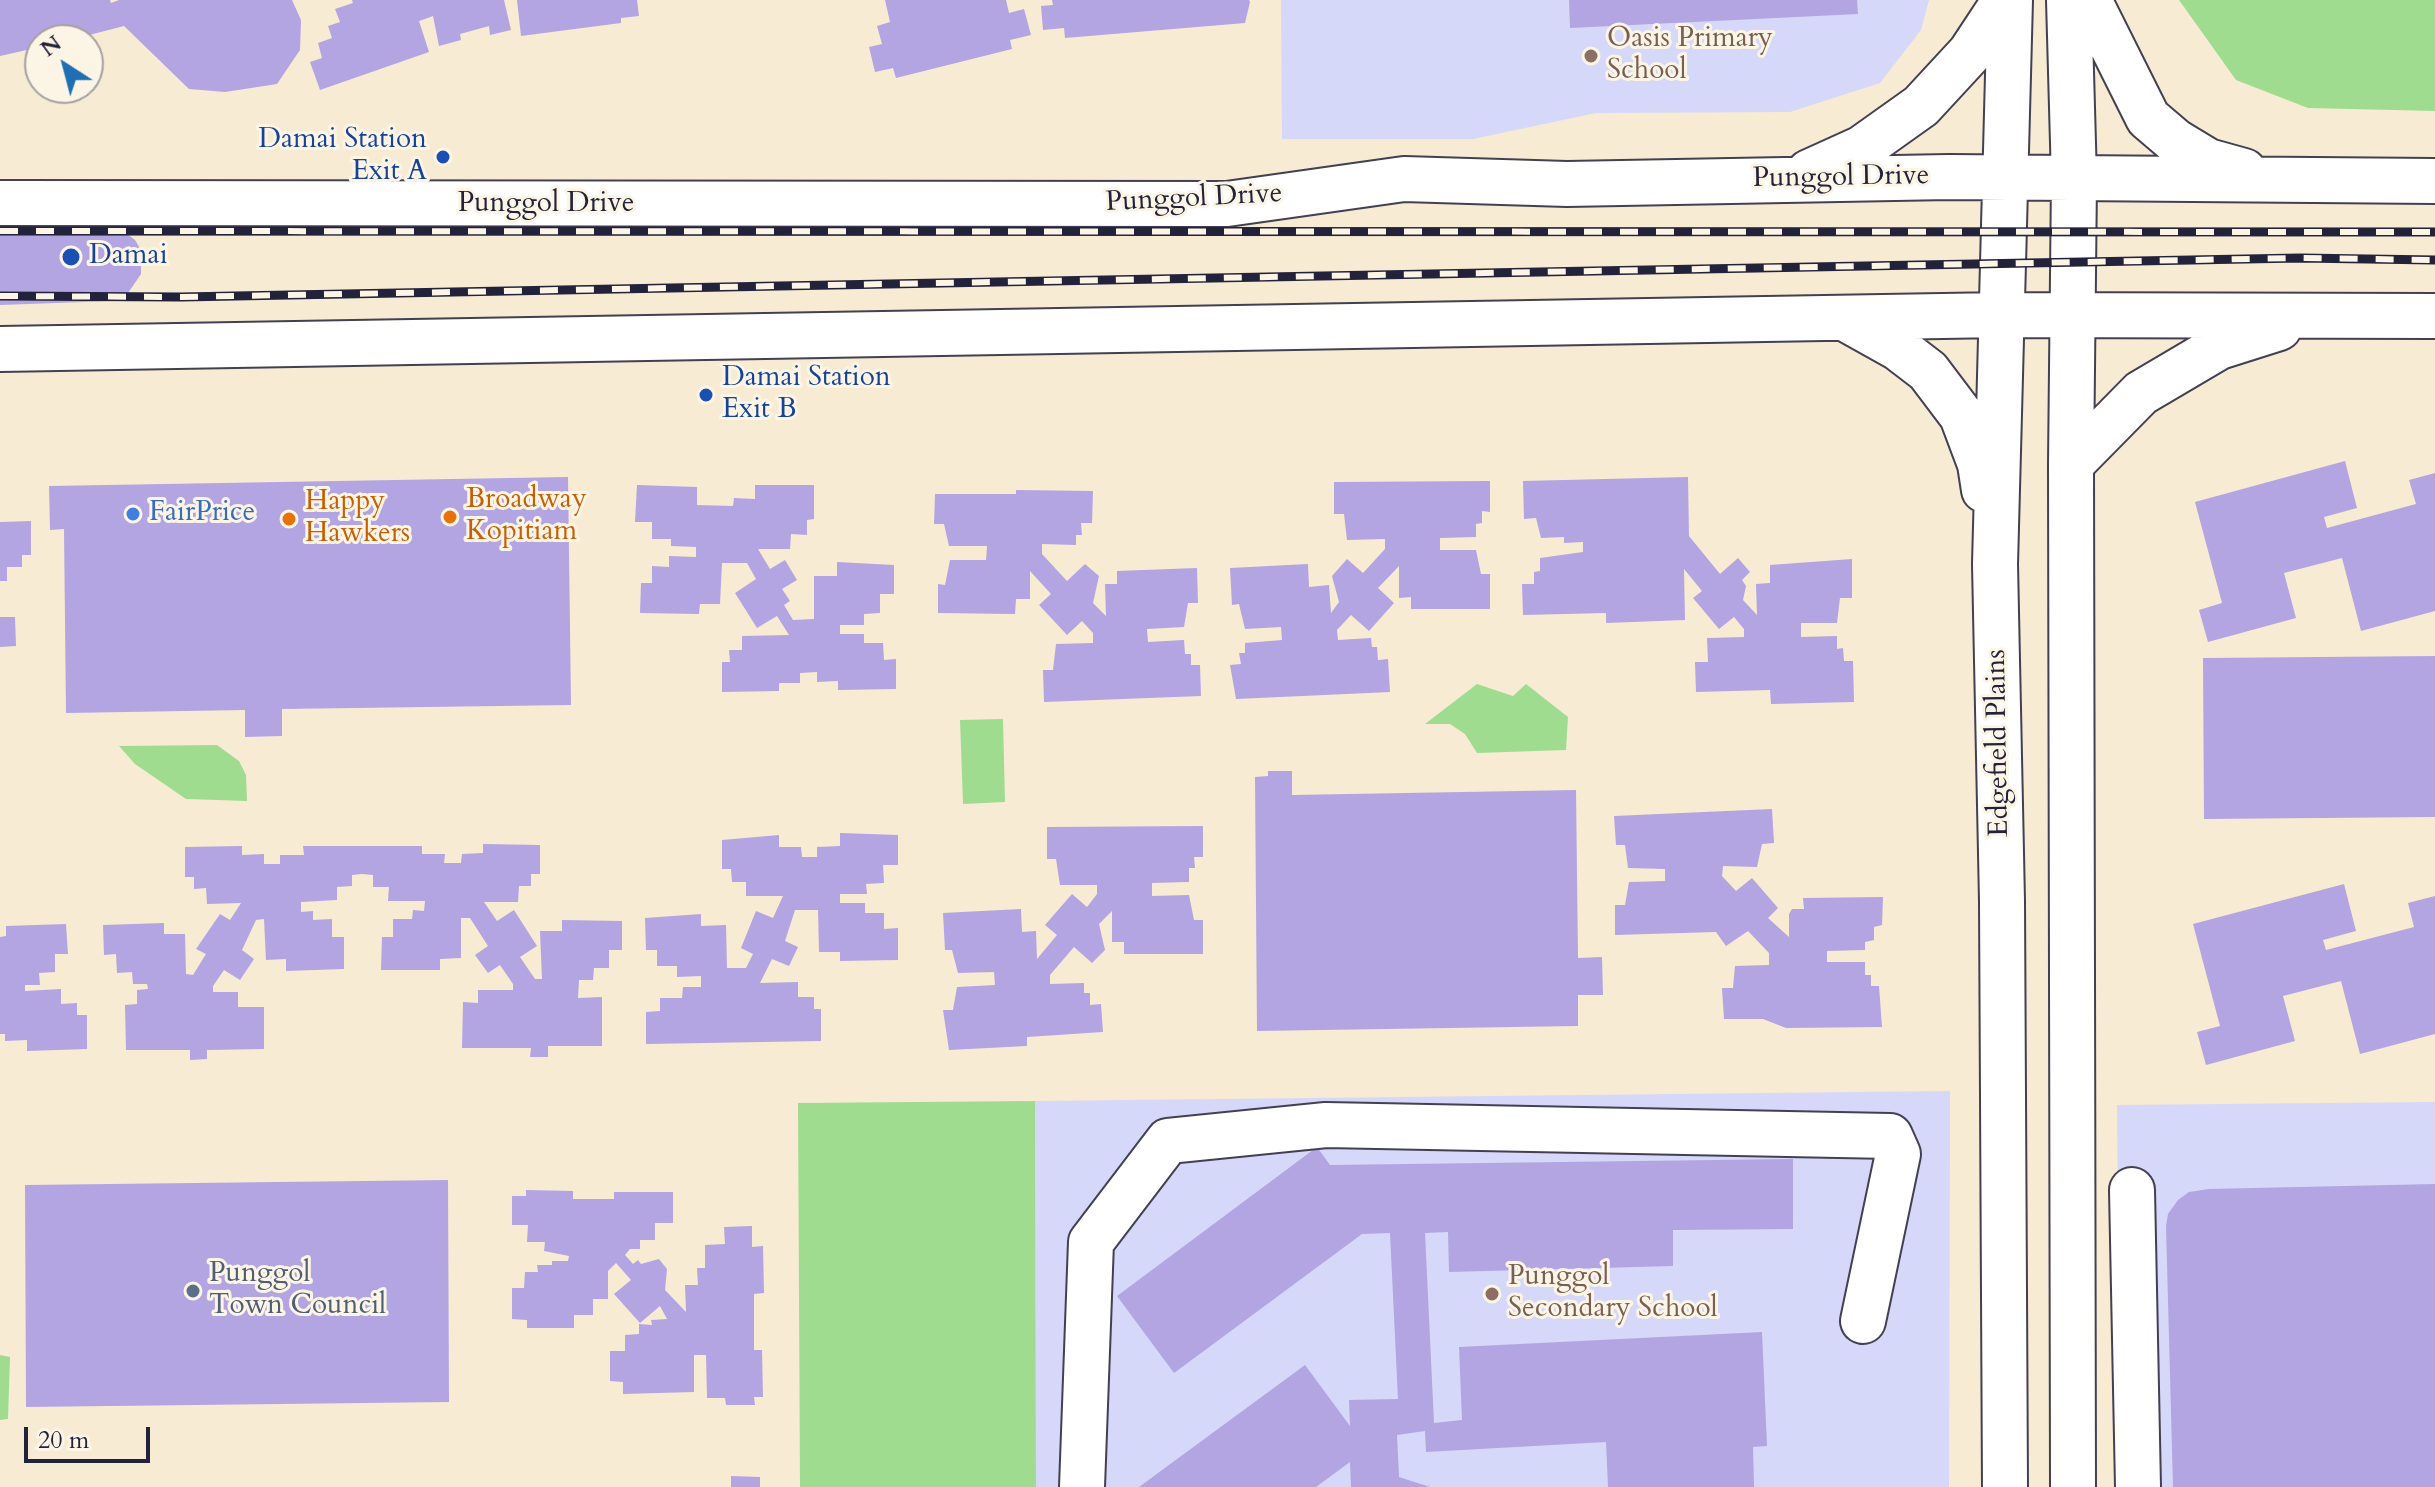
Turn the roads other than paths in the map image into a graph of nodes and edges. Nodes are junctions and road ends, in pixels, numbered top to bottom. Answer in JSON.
{"nodes":[{"id":1,"x":2007,"y":0,"type":"edge"},
{"id":2,"x":2069,"y":0,"type":"edge"},
{"id":3,"x":2089,"y":0,"type":"edge"},
{"id":4,"x":2005,"y":177,"type":"junction"},
{"id":5,"x":1796,"y":178,"type":"junction"},
{"id":6,"x":2074,"y":179,"type":"junction"},
{"id":7,"x":2435,"y":181,"type":"edge"},
{"id":8,"x":2285,"y":182,"type":"junction"},
{"id":9,"x":0,"y":203,"type":"edge"},
{"id":10,"x":2320,"y":314,"type":"junction"},
{"id":11,"x":2001,"y":315,"type":"junction"},
{"id":12,"x":2072,"y":315,"type":"junction"},
{"id":13,"x":2435,"y":316,"type":"edge"},
{"id":14,"x":1846,"y":319,"type":"junction"},
{"id":15,"x":0,"y":349,"type":"edge"},
{"id":16,"x":2071,"y":464,"type":"junction"},
{"id":17,"x":1995,"y":564,"type":"junction"},
{"id":18,"x":2132,"y":1190,"type":"dead end"},
{"id":19,"x":1863,"y":1321,"type":"dead end"},
{"id":20,"x":1082,"y":1487,"type":"edge"},
{"id":21,"x":2005,"y":1487,"type":"edge"},
{"id":22,"x":2073,"y":1487,"type":"edge"},
{"id":23,"x":2138,"y":1487,"type":"edge"}],
"edges":[{"from":1,"to":4,"type":"street","name":"Edgefield Plains"},
{"from":1,"to":5,"type":"street"},
{"from":2,"to":6,"type":"street"},
{"from":3,"to":8,"type":"street"},
{"from":4,"to":5,"type":"street","name":"Punggol Drive"},
{"from":4,"to":6,"type":"street","name":"Punggol Drive"},
{"from":4,"to":11,"type":"street","name":"Edgefield Plains"},
{"from":5,"to":9,"type":"street","name":"Punggol Drive"},
{"from":6,"to":8,"type":"street","name":"Punggol Drive"},
{"from":6,"to":12,"type":"street"},
{"from":7,"to":8,"type":"street","name":"Punggol Drive"},
{"from":10,"to":12,"type":"street"},
{"from":10,"to":13,"type":"street"},
{"from":10,"to":16,"type":"street"},
{"from":11,"to":12,"type":"street"},
{"from":11,"to":14,"type":"street"},
{"from":11,"to":17,"type":"street","name":"Edgefield Plains"},
{"from":12,"to":16,"type":"street"},
{"from":14,"to":15,"type":"street"},
{"from":14,"to":17,"type":"street"},
{"from":16,"to":22,"type":"street"},
{"from":17,"to":21,"type":"street","name":"Edgefield Plains"},
{"from":18,"to":23,"type":"street"},
{"from":19,"to":20,"type":"street"}]}
